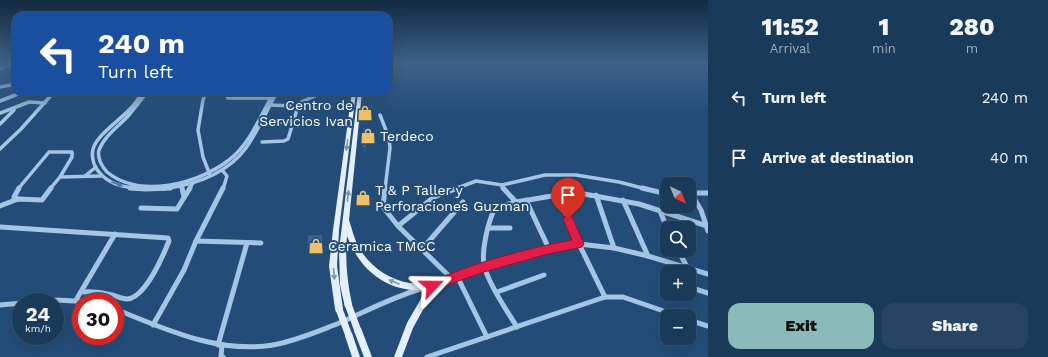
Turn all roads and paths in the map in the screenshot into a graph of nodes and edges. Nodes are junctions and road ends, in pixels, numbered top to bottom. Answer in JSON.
{"nodes":[{"id":1,"x":12,"y":85,"type":"edge"},
{"id":2,"x":0,"y":87,"type":"edge"},
{"id":3,"x":13,"y":96,"type":"edge"},
{"id":4,"x":51,"y":96,"type":"edge"},
{"id":5,"x":140,"y":96,"type":"edge"},
{"id":6,"x":144,"y":96,"type":"edge"},
{"id":7,"x":204,"y":96,"type":"edge"},
{"id":8,"x":227,"y":96,"type":"edge"},
{"id":9,"x":272,"y":96,"type":"edge"},
{"id":10,"x":275,"y":96,"type":"edge"},
{"id":11,"x":316,"y":96,"type":"edge"},
{"id":12,"x":353,"y":96,"type":"edge"},
{"id":13,"x":360,"y":96,"type":"edge"},
{"id":14,"x":0,"y":101,"type":"edge"},
{"id":15,"x":270,"y":102,"type":"junction"},
{"id":16,"x":45,"y":103,"type":"junction"},
{"id":17,"x":299,"y":105,"type":"junction"},
{"id":18,"x":14,"y":110,"type":"dead end"},
{"id":19,"x":0,"y":113,"type":"edge"},
{"id":20,"x":380,"y":115,"type":"dead end"},
{"id":21,"x":274,"y":122,"type":"dead end"},
{"id":22,"x":294,"y":123,"type":"junction"},
{"id":23,"x":0,"y":124,"type":"edge"},
{"id":24,"x":262,"y":142,"type":"dead end"},
{"id":25,"x":0,"y":149,"type":"edge"},
{"id":26,"x":96,"y":167,"type":"junction"},
{"id":27,"x":222,"y":170,"type":"junction"},
{"id":28,"x":210,"y":174,"type":"junction"},
{"id":29,"x":84,"y":176,"type":"junction"},
{"id":30,"x":101,"y":176,"type":"junction"},
{"id":31,"x":60,"y":177,"type":"junction"},
{"id":32,"x":193,"y":183,"type":"junction"},
{"id":33,"x":502,"y":185,"type":"junction"},
{"id":34,"x":181,"y":186,"type":"junction"},
{"id":35,"x":660,"y":192,"type":"edge"},
{"id":36,"x":708,"y":192,"type":"edge"},
{"id":37,"x":696,"y":193,"type":"edge"},
{"id":38,"x":558,"y":195,"type":"junction"},
{"id":39,"x":596,"y":195,"type":"junction"},
{"id":40,"x":184,"y":197,"type":"junction"},
{"id":41,"x":18,"y":199,"type":"junction"},
{"id":42,"x":526,"y":200,"type":"junction"},
{"id":43,"x":623,"y":200,"type":"junction"},
{"id":44,"x":463,"y":202,"type":"dead end"},
{"id":45,"x":516,"y":202,"type":"junction"},
{"id":46,"x":696,"y":204,"type":"edge"},
{"id":47,"x":0,"y":206,"type":"edge"},
{"id":48,"x":141,"y":208,"type":"dead end"},
{"id":49,"x":660,"y":211,"type":"edge"},
{"id":50,"x":666,"y":213,"type":"edge"},
{"id":51,"x":345,"y":218,"type":"junction"},
{"id":52,"x":704,"y":225,"type":"junction"},
{"id":53,"x":398,"y":226,"type":"junction"},
{"id":54,"x":0,"y":227,"type":"edge"},
{"id":55,"x":488,"y":228,"type":"junction"},
{"id":56,"x":510,"y":228,"type":"dead end"},
{"id":57,"x":708,"y":231,"type":"edge"},
{"id":58,"x":115,"y":234,"type":"junction"},
{"id":59,"x":196,"y":241,"type":"junction"},
{"id":60,"x":247,"y":243,"type":"junction"},
{"id":61,"x":261,"y":243,"type":"dead end"},
{"id":62,"x":579,"y":244,"type":"junction"},
{"id":63,"x":423,"y":248,"type":"junction"},
{"id":64,"x":614,"y":248,"type":"junction"},
{"id":65,"x":548,"y":249,"type":"junction"},
{"id":66,"x":648,"y":256,"type":"junction"},
{"id":67,"x":680,"y":265,"type":"edge"},
{"id":68,"x":484,"y":268,"type":"junction"},
{"id":69,"x":696,"y":270,"type":"edge"},
{"id":70,"x":708,"y":274,"type":"edge"},
{"id":71,"x":544,"y":275,"type":"dead end"},
{"id":72,"x":454,"y":277,"type":"junction"},
{"id":73,"x":432,"y":286,"type":"junction"},
{"id":74,"x":696,"y":289,"type":"edge"},
{"id":75,"x":81,"y":292,"type":"joint"},
{"id":76,"x":497,"y":292,"type":"junction"},
{"id":77,"x":708,"y":293,"type":"edge"},
{"id":78,"x":605,"y":297,"type":"junction"},
{"id":79,"x":72,"y":300,"type":"edge"},
{"id":80,"x":0,"y":305,"type":"edge"},
{"id":81,"x":660,"y":310,"type":"edge"},
{"id":82,"x":124,"y":313,"type":"edge"},
{"id":83,"x":696,"y":322,"type":"edge"},
{"id":84,"x":153,"y":325,"type":"junction"},
{"id":85,"x":708,"y":326,"type":"edge"},
{"id":86,"x":517,"y":327,"type":"junction"},
{"id":87,"x":487,"y":337,"type":"junction"},
{"id":88,"x":220,"y":345,"type":"junction"},
{"id":89,"x":222,"y":357,"type":"edge"},
{"id":90,"x":356,"y":357,"type":"edge"},
{"id":91,"x":368,"y":357,"type":"edge"},
{"id":92,"x":398,"y":357,"type":"edge"},
{"id":93,"x":426,"y":357,"type":"edge"}],
"edges":[{"from":1,"to":2,"type":"street"},
{"from":3,"to":14,"type":"street"},
{"from":4,"to":16,"type":"street"},
{"from":5,"to":26,"type":"street"},
{"from":6,"to":28,"type":"street"},
{"from":7,"to":28,"type":"street"},
{"from":8,"to":15,"type":"street"},
{"from":9,"to":15,"type":"street"},
{"from":10,"to":15,"type":"street"},
{"from":11,"to":17,"type":"street"},
{"from":12,"to":90,"type":"main road","one_way":true,"bridge":true},
{"from":51,"to":13,"type":"main road","one_way":true},
{"from":15,"to":17,"type":"street"},
{"from":15,"to":27,"type":"street"},
{"from":15,"to":28,"type":"street"},
{"from":16,"to":19,"type":"street"},
{"from":16,"to":25,"type":"street"},
{"from":17,"to":22,"type":"street"},
{"from":18,"to":23,"type":"street"},
{"from":20,"to":53,"type":"street"},
{"from":21,"to":22,"type":"street"},
{"from":22,"to":24,"type":"street"},
{"from":26,"to":29,"type":"street"},
{"from":26,"to":30,"type":"street"},
{"from":27,"to":28,"type":"street"},
{"from":27,"to":59,"type":"street"},
{"from":28,"to":32,"type":"street"},
{"from":29,"to":30,"type":"street"},
{"from":29,"to":31,"type":"street"},
{"from":30,"to":34,"type":"street","one_way":true},
{"from":31,"to":41,"type":"street"},
{"from":31,"to":41,"type":"street"},
{"from":32,"to":34,"type":"street"},
{"from":32,"to":40,"type":"street"},
{"from":33,"to":35,"type":"street"},
{"from":33,"to":45,"type":"street"},
{"from":33,"to":53,"type":"street"},
{"from":34,"to":40,"type":"street"},
{"from":36,"to":37,"type":"street"},
{"from":38,"to":39,"type":"street"},
{"from":38,"to":42,"type":"street"},
{"from":38,"to":62,"type":"street"},
{"from":39,"to":43,"type":"street"},
{"from":39,"to":64,"type":"street"},
{"from":40,"to":48,"type":"street"},
{"from":41,"to":47,"type":"street"},
{"from":42,"to":45,"type":"street"},
{"from":42,"to":65,"type":"street"},
{"from":43,"to":49,"type":"street"},
{"from":43,"to":66,"type":"street"},
{"from":44,"to":63,"type":"street"},
{"from":45,"to":55,"type":"street"},
{"from":46,"to":52,"type":"street"},
{"from":50,"to":52,"type":"street"},
{"from":73,"to":51,"type":"main road","one_way":true},
{"from":51,"to":91,"type":"main road","bridge":true},
{"from":52,"to":57,"type":"street"},
{"from":53,"to":63,"type":"street"},
{"from":54,"to":58,"type":"street"},
{"from":55,"to":56,"type":"street"},
{"from":55,"to":68,"type":"street"},
{"from":58,"to":75,"type":"street"},
{"from":58,"to":75,"type":"street"},
{"from":59,"to":60,"type":"street"},
{"from":59,"to":84,"type":"street"},
{"from":60,"to":61,"type":"street"},
{"from":60,"to":88,"type":"street"},
{"from":62,"to":64,"type":"street"},
{"from":62,"to":65,"type":"street"},
{"from":62,"to":78,"type":"street"},
{"from":63,"to":72,"type":"street"},
{"from":64,"to":66,"type":"street"},
{"from":65,"to":68,"type":"street"},
{"from":66,"to":67,"type":"street"},
{"from":68,"to":72,"type":"street"},
{"from":68,"to":76,"type":"street"},
{"from":69,"to":70,"type":"street"},
{"from":71,"to":76,"type":"street"},
{"from":72,"to":73,"type":"street"},
{"from":72,"to":87,"type":"street"},
{"from":73,"to":88,"type":"street"},
{"from":73,"to":92,"type":"main road"},
{"from":74,"to":77,"type":"street"},
{"from":76,"to":86,"type":"street"},
{"from":78,"to":81,"type":"street"},
{"from":78,"to":86,"type":"street"},
{"from":79,"to":80,"type":"street"},
{"from":82,"to":84,"type":"street"},
{"from":83,"to":85,"type":"street"},
{"from":84,"to":88,"type":"street"},
{"from":86,"to":87,"type":"street"},
{"from":87,"to":93,"type":"street"},
{"from":88,"to":89,"type":"street"}]}
